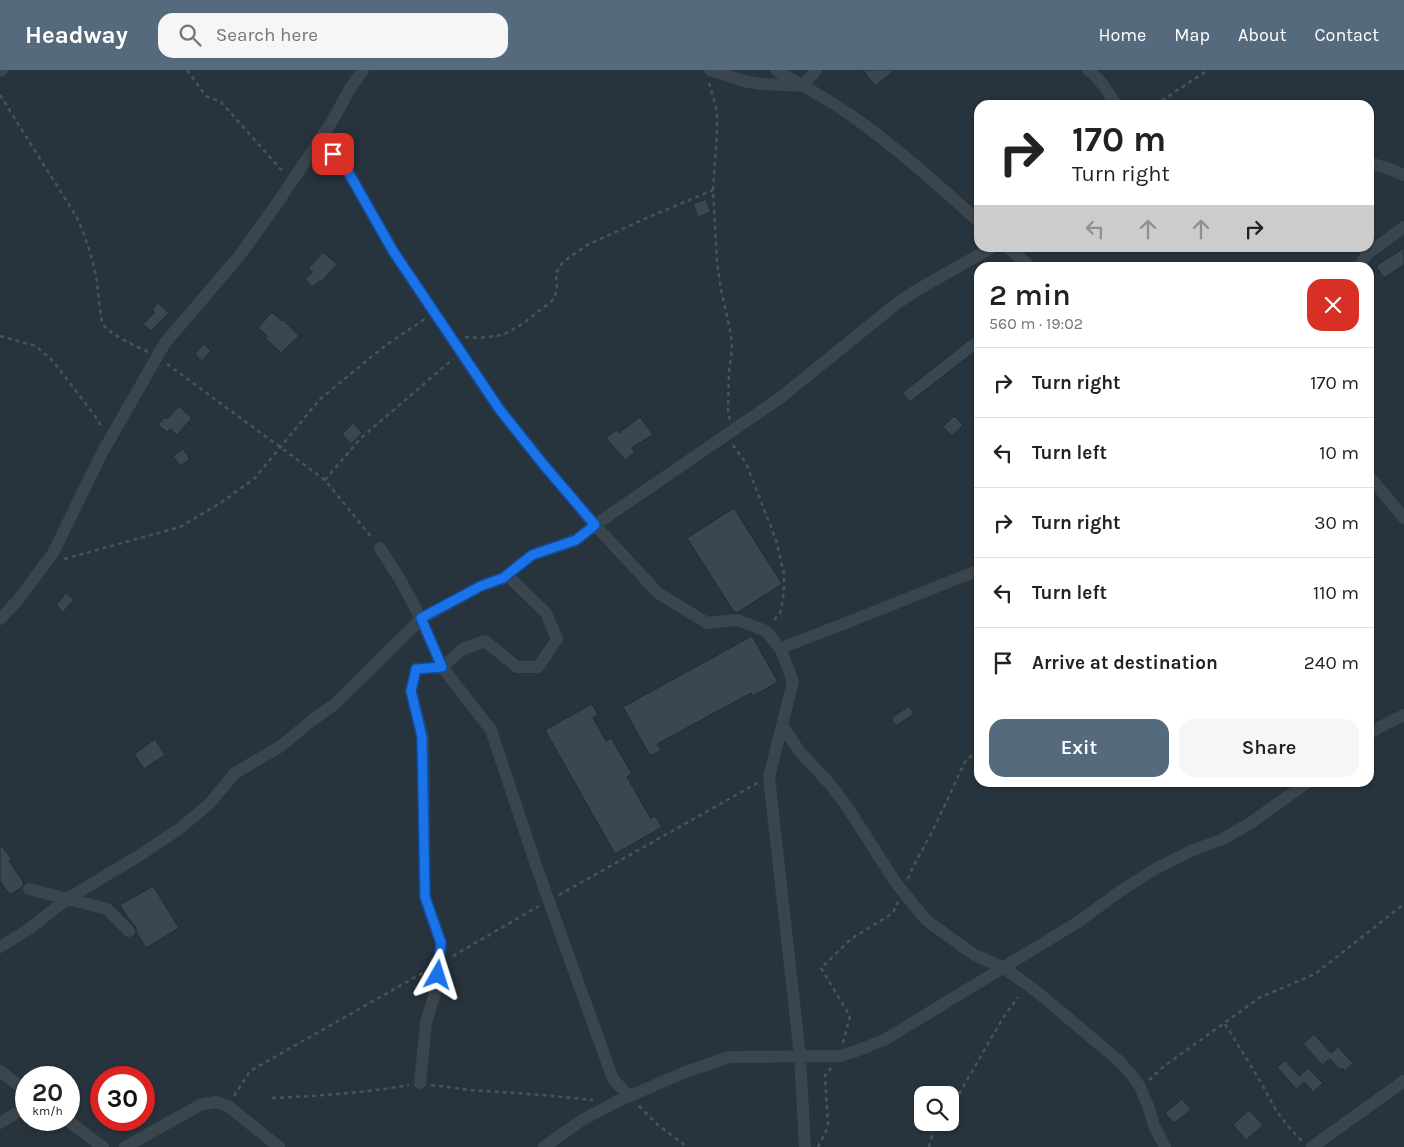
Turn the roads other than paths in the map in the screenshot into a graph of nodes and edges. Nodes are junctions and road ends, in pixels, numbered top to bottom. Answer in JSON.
{"nodes":[{"id":1,"x":363,"y":70,"type":"edge"},
{"id":2,"x":776,"y":70,"type":"edge"},
{"id":3,"x":816,"y":70,"type":"edge"},
{"id":4,"x":1088,"y":70,"type":"edge"},
{"id":5,"x":709,"y":73,"type":"edge"},
{"id":6,"x":803,"y":86,"type":"junction"},
{"id":7,"x":1113,"y":100,"type":"edge"},
{"id":8,"x":316,"y":146,"type":"junction"},
{"id":9,"x":1374,"y":164,"type":"edge"},
{"id":10,"x":1404,"y":175,"type":"edge"},
{"id":11,"x":974,"y":217,"type":"edge"},
{"id":12,"x":1404,"y":227,"type":"edge"},
{"id":13,"x":1374,"y":249,"type":"edge"},
{"id":14,"x":984,"y":252,"type":"edge"},
{"id":15,"x":1013,"y":252,"type":"edge"},
{"id":16,"x":1370,"y":252,"type":"edge"},
{"id":17,"x":1025,"y":262,"type":"edge"},
{"id":18,"x":1362,"y":262,"type":"edge"},
{"id":19,"x":1374,"y":482,"type":"edge"},
{"id":20,"x":1404,"y":517,"type":"edge"},
{"id":21,"x":595,"y":525,"type":"junction"},
{"id":22,"x":380,"y":548,"type":"road end"},
{"id":23,"x":974,"y":572,"type":"edge"},
{"id":24,"x":507,"y":575,"type":"junction"},
{"id":25,"x":421,"y":618,"type":"junction"},
{"id":26,"x":0,"y":619,"type":"edge"},
{"id":27,"x":780,"y":650,"type":"junction"},
{"id":28,"x":442,"y":667,"type":"junction"},
{"id":29,"x":1404,"y":715,"type":"edge"},
{"id":30,"x":782,"y":725,"type":"junction"},
{"id":31,"x":1374,"y":730,"type":"edge"},
{"id":32,"x":1301,"y":787,"type":"edge"},
{"id":33,"x":29,"y":889,"type":"dead end"},
{"id":34,"x":67,"y":899,"type":"junction"},
{"id":35,"x":129,"y":931,"type":"dead end"},
{"id":36,"x":0,"y":947,"type":"edge"},
{"id":37,"x":1004,"y":968,"type":"junction"},
{"id":38,"x":800,"y":1056,"type":"junction"},
{"id":39,"x":0,"y":1071,"type":"edge"},
{"id":40,"x":1404,"y":1081,"type":"edge"},
{"id":41,"x":15,"y":1082,"type":"edge"},
{"id":42,"x":420,"y":1083,"type":"road end"},
{"id":43,"x":629,"y":1096,"type":"junction"},
{"id":44,"x":15,"y":1114,"type":"edge"},
{"id":45,"x":0,"y":1123,"type":"edge"},
{"id":46,"x":80,"y":1129,"type":"edge"},
{"id":47,"x":104,"y":1147,"type":"edge"},
{"id":48,"x":125,"y":1147,"type":"edge"},
{"id":49,"x":279,"y":1147,"type":"edge"},
{"id":50,"x":544,"y":1147,"type":"edge"},
{"id":51,"x":806,"y":1147,"type":"edge"},
{"id":52,"x":1165,"y":1147,"type":"edge"},
{"id":53,"x":1312,"y":1147,"type":"edge"}],
"edges":[{"from":1,"to":8,"type":"street"},
{"from":2,"to":6,"type":"street"},
{"from":3,"to":6,"type":"street"},
{"from":4,"to":7,"type":"street"},
{"from":5,"to":6,"type":"street"},
{"from":6,"to":11,"type":"street"},
{"from":8,"to":21,"type":"street"},
{"from":8,"to":26,"type":"street"},
{"from":9,"to":10,"type":"street"},
{"from":12,"to":13,"type":"street"},
{"from":14,"to":21,"type":"street"},
{"from":15,"to":17,"type":"street"},
{"from":16,"to":18,"type":"street"},
{"from":19,"to":20,"type":"street"},
{"from":21,"to":24,"type":"street"},
{"from":21,"to":27,"type":"street"},
{"from":22,"to":25,"type":"street"},
{"from":23,"to":27,"type":"street"},
{"from":24,"to":25,"type":"street"},
{"from":24,"to":28,"type":"street"},
{"from":25,"to":28,"type":"street"},
{"from":25,"to":34,"type":"street"},
{"from":27,"to":30,"type":"street"},
{"from":28,"to":42,"type":"street"},
{"from":28,"to":43,"type":"street"},
{"from":29,"to":31,"type":"street"},
{"from":30,"to":37,"type":"street"},
{"from":30,"to":38,"type":"street"},
{"from":32,"to":37,"type":"street"},
{"from":33,"to":34,"type":"street"},
{"from":34,"to":35,"type":"street"},
{"from":34,"to":36,"type":"street"},
{"from":37,"to":38,"type":"street"},
{"from":37,"to":52,"type":"street"},
{"from":38,"to":43,"type":"street"},
{"from":38,"to":51,"type":"street"},
{"from":39,"to":41,"type":"street"},
{"from":40,"to":53,"type":"street"},
{"from":43,"to":50,"type":"street"},
{"from":44,"to":45,"type":"street"},
{"from":46,"to":47,"type":"street"},
{"from":48,"to":49,"type":"street"}]}
